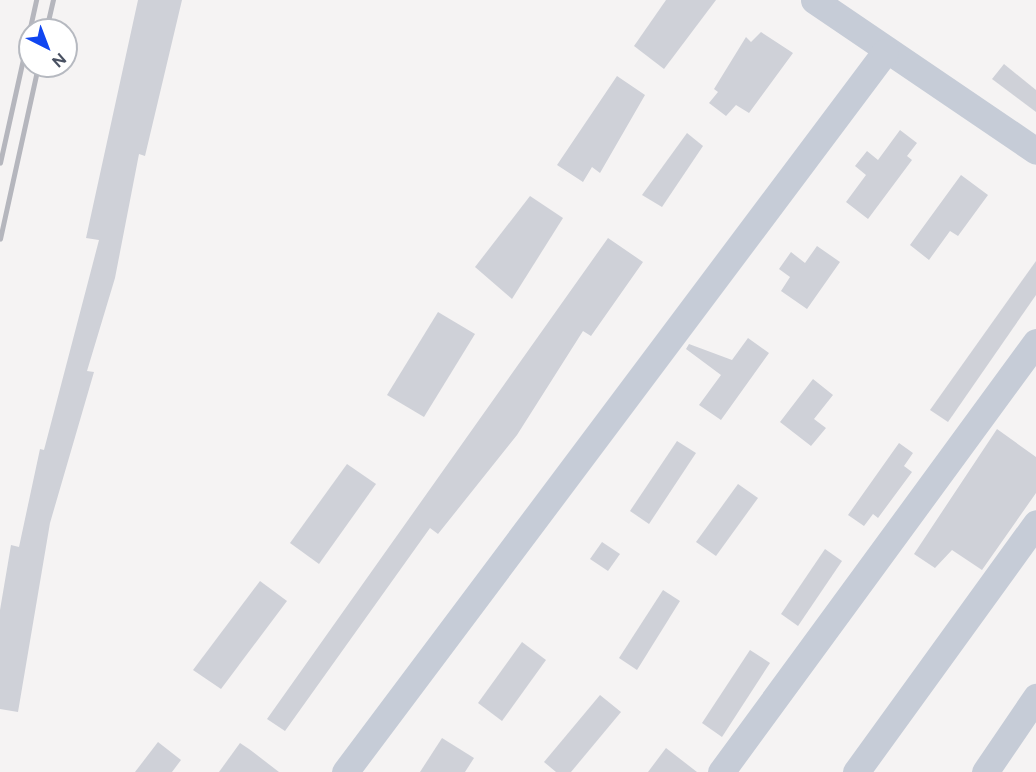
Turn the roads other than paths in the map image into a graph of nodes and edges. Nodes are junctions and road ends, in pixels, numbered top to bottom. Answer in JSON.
{"nodes":[{"id":1,"x":814,"y":0,"type":"edge"},
{"id":2,"x":885,"y":52,"type":"junction"},
{"id":3,"x":1036,"y":151,"type":"edge"},
{"id":4,"x":1036,"y":342,"type":"edge"},
{"id":5,"x":1036,"y":523,"type":"edge"},
{"id":6,"x":1036,"y":697,"type":"edge"},
{"id":7,"x":345,"y":772,"type":"edge"},
{"id":8,"x":721,"y":772,"type":"edge"},
{"id":9,"x":856,"y":772,"type":"edge"},
{"id":10,"x":985,"y":772,"type":"edge"}],
"edges":[{"from":1,"to":2,"type":"street"},
{"from":2,"to":3,"type":"street"},
{"from":2,"to":7,"type":"street"},
{"from":4,"to":8,"type":"street"},
{"from":5,"to":9,"type":"street"},
{"from":6,"to":10,"type":"street"}]}
